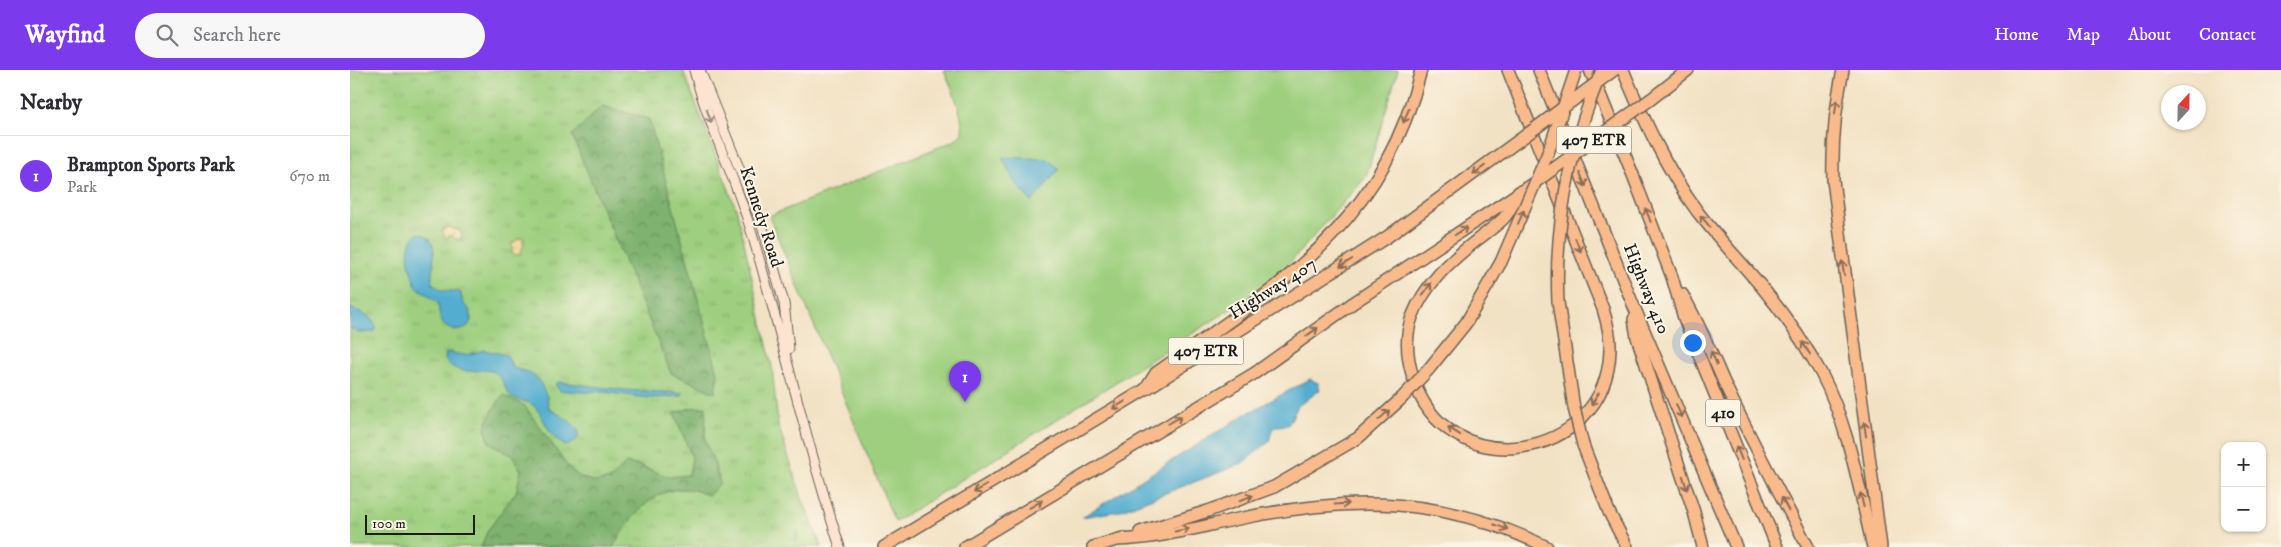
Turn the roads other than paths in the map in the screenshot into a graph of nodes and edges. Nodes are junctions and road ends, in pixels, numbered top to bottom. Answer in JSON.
{"nodes":[{"id":1,"x":694,"y":70,"type":"edge"},
{"id":2,"x":700,"y":70,"type":"edge"},
{"id":3,"x":1421,"y":70,"type":"edge"},
{"id":4,"x":1508,"y":70,"type":"edge"},
{"id":5,"x":1539,"y":70,"type":"edge"},
{"id":6,"x":1576,"y":70,"type":"edge"},
{"id":7,"x":1590,"y":70,"type":"edge"},
{"id":8,"x":1602,"y":70,"type":"edge"},
{"id":9,"x":1614,"y":70,"type":"edge"},
{"id":10,"x":1623,"y":70,"type":"edge"},
{"id":11,"x":1688,"y":70,"type":"edge"},
{"id":12,"x":1843,"y":70,"type":"edge"},
{"id":13,"x":1519,"y":192,"type":"junction"},
{"id":14,"x":1672,"y":277,"type":"junction"},
{"id":15,"x":1632,"y":302,"type":"junction"},
{"id":16,"x":792,"y":376,"type":"junction"},
{"id":17,"x":1146,"y":390,"type":"junction"},
{"id":18,"x":1116,"y":540,"type":"junction"},
{"id":19,"x":840,"y":547,"type":"edge"},
{"id":20,"x":884,"y":547,"type":"edge"},
{"id":21,"x":965,"y":547,"type":"edge"},
{"id":22,"x":1093,"y":547,"type":"edge"},
{"id":23,"x":1547,"y":547,"type":"edge"},
{"id":24,"x":1627,"y":547,"type":"edge"},
{"id":25,"x":1703,"y":547,"type":"edge"},
{"id":26,"x":1736,"y":547,"type":"edge"},
{"id":27,"x":1777,"y":547,"type":"edge"},
{"id":28,"x":1808,"y":547,"type":"edge"},
{"id":29,"x":1873,"y":547,"type":"edge"},
{"id":30,"x":1881,"y":547,"type":"edge"}],
"edges":[{"from":1,"to":16,"type":"main road","name":"Kennedy Road","one_way":true},
{"from":2,"to":16,"type":"main road","name":"Kennedy Road"},
{"from":3,"to":17,"type":"highway","one_way":true},
{"from":4,"to":13,"type":"highway","one_way":true},
{"from":5,"to":15,"type":"highway","name":"Highway 410","number":"410","one_way":true},
{"from":18,"to":6,"type":"highway","one_way":true,"bridge":true},
{"from":14,"to":7,"type":"highway","name":"Highway 410","number":"410","one_way":true},
{"from":8,"to":24,"type":"highway","bridge":true},
{"from":9,"to":17,"type":"highway","name":"Highway 407","number":"407 ETR","one_way":true,"bridge":true},
{"from":29,"to":10,"type":"highway","one_way":true},
{"from":11,"to":13,"type":"highway","number":"407 ETR","bridge":true},
{"from":30,"to":12,"type":"highway","one_way":true},
{"from":21,"to":13,"type":"highway","number":"407 ETR","one_way":true},
{"from":27,"to":14,"type":"highway","name":"Highway 410","number":"410","one_way":true},
{"from":28,"to":14,"type":"highway","one_way":true},
{"from":15,"to":25,"type":"highway","one_way":true},
{"from":15,"to":26,"type":"highway","name":"Highway 410","number":"410","one_way":true},
{"from":16,"to":19,"type":"main road","name":"Kennedy Road"},
{"from":17,"to":20,"type":"highway","name":"Highway 407","number":"407 ETR","one_way":true},
{"from":18,"to":22,"type":"highway"},
{"from":18,"to":23,"type":"highway","one_way":true}]}
